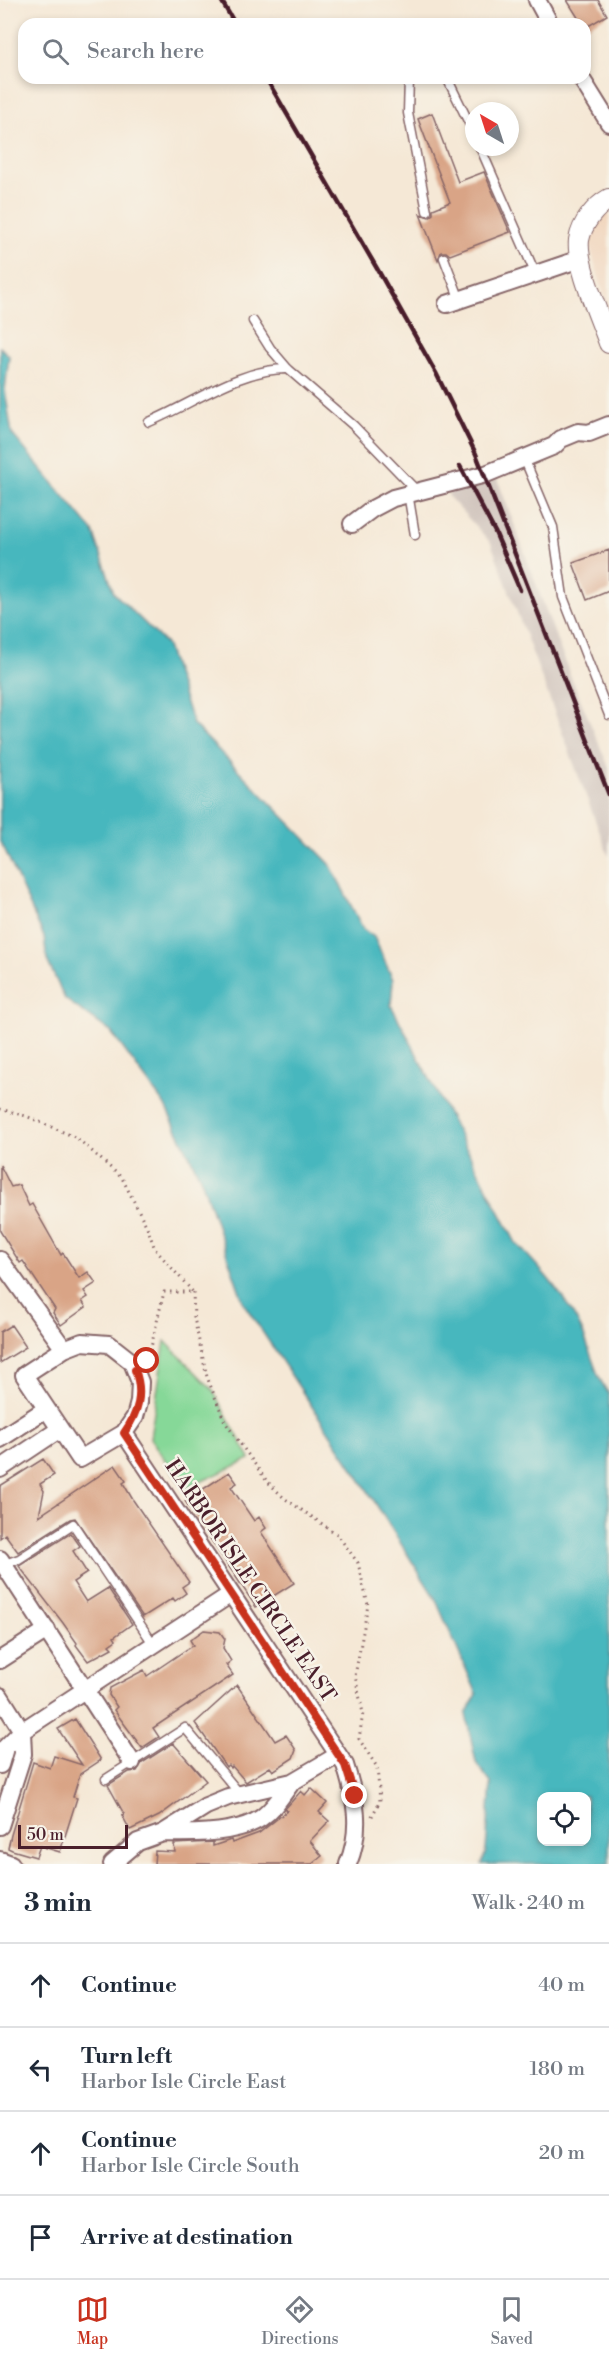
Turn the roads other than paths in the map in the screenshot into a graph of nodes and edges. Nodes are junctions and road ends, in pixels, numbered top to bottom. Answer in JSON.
{"nodes":[{"id":1,"x":537,"y":0,"type":"edge"},
{"id":2,"x":547,"y":18,"type":"edge"},
{"id":3,"x":409,"y":84,"type":"edge"},
{"id":4,"x":450,"y":84,"type":"edge"},
{"id":5,"x":585,"y":84,"type":"edge"},
{"id":6,"x":465,"y":115,"type":"edge"},
{"id":7,"x":609,"y":123,"type":"edge"},
{"id":8,"x":484,"y":156,"type":"edge"},
{"id":9,"x":609,"y":199,"type":"edge"},
{"id":10,"x":427,"y":211,"type":"dead end"},
{"id":11,"x":444,"y":258,"type":"dead end"},
{"id":12,"x":580,"y":259,"type":"junction"},
{"id":13,"x":536,"y":275,"type":"junction"},
{"id":14,"x":454,"y":302,"type":"joint"},
{"id":15,"x":254,"y":321,"type":"dead end"},
{"id":16,"x":609,"y":343,"type":"edge"},
{"id":17,"x":288,"y":369,"type":"junction"},
{"id":18,"x":149,"y":422,"type":"dead end"},
{"id":19,"x":609,"y":425,"type":"edge"},
{"id":20,"x":524,"y":458,"type":"junction"},
{"id":21,"x":412,"y":492,"type":"junction"},
{"id":22,"x":352,"y":524,"type":"dead end"},
{"id":23,"x":416,"y":534,"type":"dead end"},
{"id":24,"x":609,"y":715,"type":"edge"},
{"id":25,"x":0,"y":1260,"type":"edge"},
{"id":26,"x":64,"y":1349,"type":"junction"},
{"id":27,"x":46,"y":1408,"type":"junction"},
{"id":28,"x":60,"y":1429,"type":"junction"},
{"id":29,"x":124,"y":1433,"type":"junction"},
{"id":30,"x":0,"y":1439,"type":"edge"},
{"id":31,"x":0,"y":1469,"type":"edge"},
{"id":32,"x":1,"y":1563,"type":"edge"},
{"id":33,"x":231,"y":1594,"type":"junction"},
{"id":34,"x":47,"y":1629,"type":"junction"},
{"id":35,"x":154,"y":1645,"type":"junction"},
{"id":36,"x":0,"y":1660,"type":"edge"},
{"id":37,"x":84,"y":1690,"type":"junction"},
{"id":38,"x":0,"y":1696,"type":"edge"},
{"id":39,"x":22,"y":1731,"type":"junction"},
{"id":40,"x":338,"y":1755,"type":"junction"},
{"id":41,"x":132,"y":1761,"type":"junction"},
{"id":42,"x":0,"y":1765,"type":"edge"},
{"id":43,"x":106,"y":1779,"type":"dead end"},
{"id":44,"x":292,"y":1782,"type":"junction"},
{"id":45,"x":240,"y":1794,"type":"junction"},
{"id":46,"x":0,"y":1826,"type":"edge"},
{"id":47,"x":163,"y":1833,"type":"junction"},
{"id":48,"x":0,"y":1860,"type":"edge"},
{"id":49,"x":11,"y":1864,"type":"edge"},
{"id":50,"x":112,"y":1864,"type":"edge"},
{"id":51,"x":348,"y":1864,"type":"edge"}],
"edges":[{"from":1,"to":2,"type":"street"},
{"from":3,"to":10,"type":"lane"},
{"from":4,"to":6,"type":"lane"},
{"from":5,"to":7,"type":"street"},
{"from":8,"to":13,"type":"lane"},
{"from":9,"to":12,"type":"street"},
{"from":11,"to":14,"type":"lane"},
{"from":12,"to":13,"type":"street"},
{"from":12,"to":16,"type":"street"},
{"from":13,"to":14,"type":"street"},
{"from":15,"to":17,"type":"lane"},
{"from":17,"to":18,"type":"lane"},
{"from":17,"to":21,"type":"lane"},
{"from":19,"to":20,"type":"street"},
{"from":20,"to":21,"type":"street"},
{"from":20,"to":24,"type":"lane"},
{"from":21,"to":22,"type":"street"},
{"from":21,"to":23,"type":"lane"},
{"from":25,"to":26,"type":"street"},
{"from":26,"to":27,"type":"street"},
{"from":26,"to":29,"type":"street"},
{"from":27,"to":28,"type":"street"},
{"from":27,"to":30,"type":"street"},
{"from":28,"to":29,"type":"street"},
{"from":28,"to":31,"type":"street"},
{"from":29,"to":33,"type":"street","name":"HARBOR ISLE CIRCLE EAST"},
{"from":32,"to":34,"type":"street"},
{"from":32,"to":35,"type":"lane"},
{"from":33,"to":35,"type":"street"},
{"from":33,"to":40,"type":"street","name":"HARBOR ISLE CIRCLE EAST"},
{"from":34,"to":36,"type":"street"},
{"from":34,"to":37,"type":"street"},
{"from":35,"to":37,"type":"street"},
{"from":37,"to":39,"type":"street"},
{"from":37,"to":41,"type":"street"},
{"from":38,"to":39,"type":"street"},
{"from":39,"to":42,"type":"street"},
{"from":39,"to":46,"type":"street"},
{"from":40,"to":44,"type":"street"},
{"from":40,"to":51,"type":"street","name":"HARBOR ISLE CIRCLE EAST"},
{"from":41,"to":43,"type":"lane"},
{"from":41,"to":45,"type":"lane"},
{"from":44,"to":45,"type":"street"},
{"from":44,"to":47,"type":"street"},
{"from":45,"to":47,"type":"street"},
{"from":47,"to":50,"type":"street"},
{"from":48,"to":49,"type":"street"}]}
